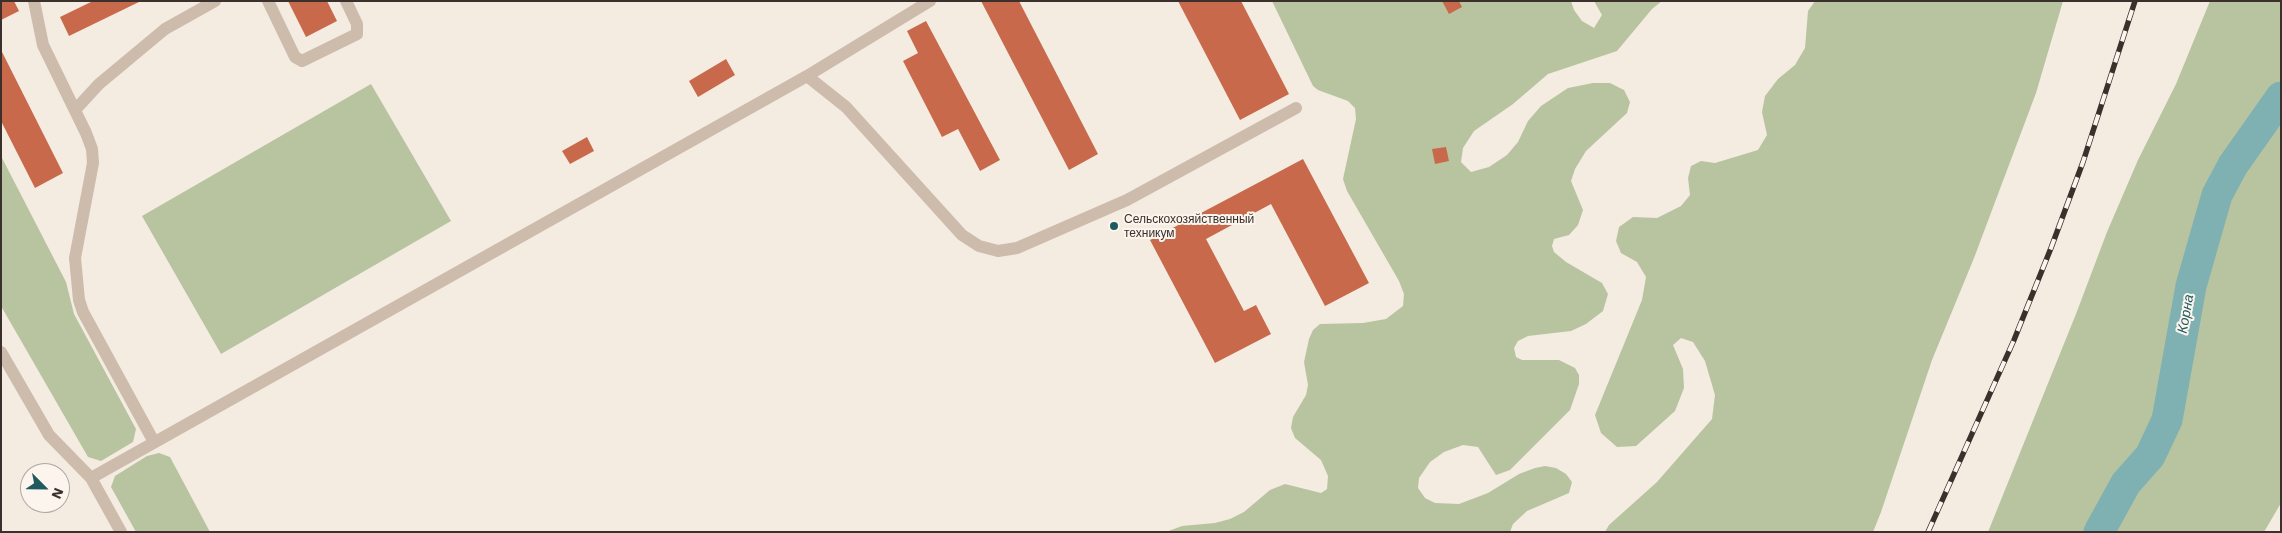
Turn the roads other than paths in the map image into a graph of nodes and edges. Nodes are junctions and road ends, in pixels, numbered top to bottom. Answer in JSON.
{"nodes":[{"id":1,"x":34,"y":1,"type":"edge"},
{"id":2,"x":215,"y":1,"type":"edge"},
{"id":3,"x":268,"y":1,"type":"edge"},
{"id":4,"x":346,"y":1,"type":"edge"},
{"id":5,"x":930,"y":1,"type":"edge"},
{"id":6,"x":807,"y":76,"type":"junction"},
{"id":7,"x":1296,"y":108,"type":"dead end"},
{"id":8,"x":75,"y":110,"type":"junction"},
{"id":9,"x":1,"y":352,"type":"edge"},
{"id":10,"x":154,"y":442,"type":"junction"},
{"id":11,"x":91,"y":478,"type":"junction"},
{"id":12,"x":121,"y":532,"type":"edge"}],
"edges":[{"from":1,"to":8,"type":"street"},
{"from":2,"to":8,"type":"street"},
{"from":3,"to":4,"type":"street"},
{"from":5,"to":6,"type":"street"},
{"from":6,"to":7,"type":"street"},
{"from":6,"to":10,"type":"street"},
{"from":8,"to":10,"type":"street"},
{"from":9,"to":11,"type":"street"},
{"from":10,"to":11,"type":"street"},
{"from":11,"to":12,"type":"street"}]}
